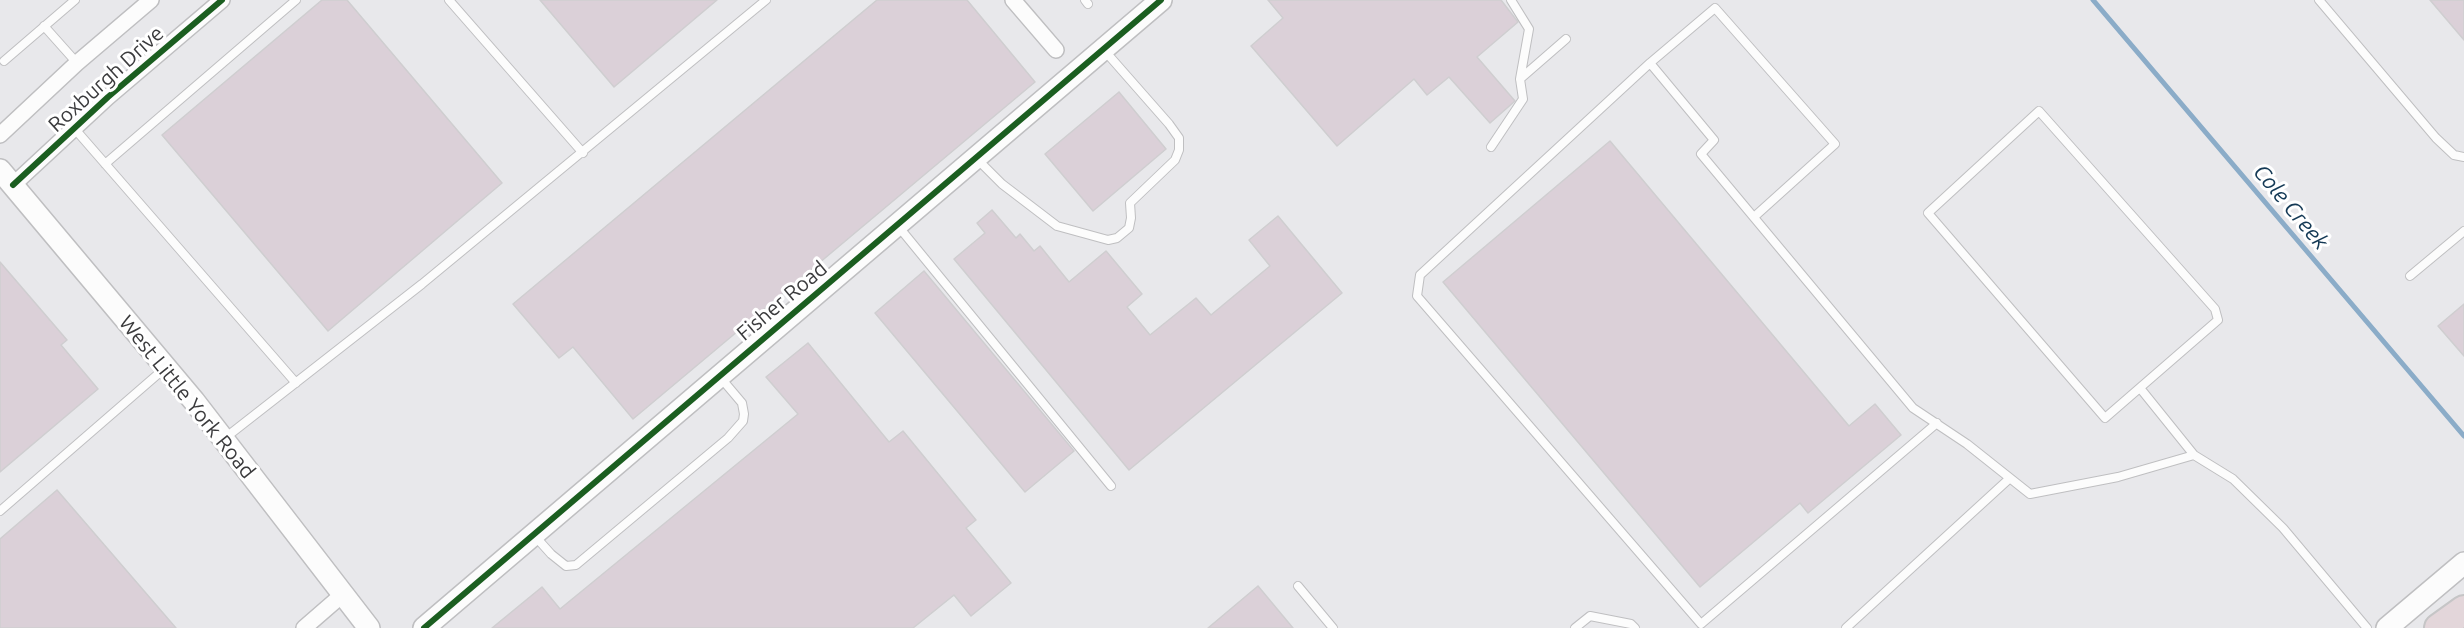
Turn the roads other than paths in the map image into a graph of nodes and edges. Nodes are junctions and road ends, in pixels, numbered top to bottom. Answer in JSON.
{"nodes":[{"id":1,"x":75,"y":0,"type":"edge"},
{"id":2,"x":151,"y":0,"type":"edge"},
{"id":3,"x":296,"y":0,"type":"edge"},
{"id":4,"x":449,"y":0,"type":"edge"},
{"id":5,"x":766,"y":0,"type":"edge"},
{"id":6,"x":1013,"y":0,"type":"edge"},
{"id":7,"x":1161,"y":0,"type":"edge"},
{"id":8,"x":1510,"y":0,"type":"edge"},
{"id":9,"x":2319,"y":0,"type":"edge"},
{"id":10,"x":213,"y":3,"type":"edge"},
{"id":11,"x":44,"y":26,"type":"junction"},
{"id":12,"x":1566,"y":39,"type":"dead end"},
{"id":13,"x":1103,"y":49,"type":"junction"},
{"id":14,"x":1056,"y":50,"type":"dead end"},
{"id":15,"x":4,"y":61,"type":"dead end"},
{"id":16,"x":77,"y":63,"type":"junction"},
{"id":17,"x":1650,"y":63,"type":"junction"},
{"id":18,"x":1520,"y":79,"type":"junction"},
{"id":19,"x":74,"y":129,"type":"junction"},
{"id":20,"x":0,"y":135,"type":"edge"},
{"id":21,"x":1491,"y":147,"type":"dead end"},
{"id":22,"x":583,"y":153,"type":"junction"},
{"id":23,"x":2464,"y":157,"type":"edge"},
{"id":24,"x":975,"y":158,"type":"junction"},
{"id":25,"x":105,"y":164,"type":"junction"},
{"id":26,"x":6,"y":178,"type":"edge"},
{"id":27,"x":1754,"y":217,"type":"junction"},
{"id":28,"x":897,"y":224,"type":"junction"},
{"id":29,"x":2464,"y":231,"type":"edge"},
{"id":30,"x":2410,"y":276,"type":"dead end"},
{"id":31,"x":166,"y":367,"type":"junction"},
{"id":32,"x":720,"y":376,"type":"junction"},
{"id":33,"x":296,"y":383,"type":"junction"},
{"id":34,"x":2140,"y":388,"type":"junction"},
{"id":35,"x":1937,"y":423,"type":"junction"},
{"id":36,"x":224,"y":439,"type":"junction"},
{"id":37,"x":2194,"y":455,"type":"junction"},
{"id":38,"x":2010,"y":478,"type":"junction"},
{"id":39,"x":1112,"y":486,"type":"dead end"},
{"id":40,"x":0,"y":511,"type":"edge"},
{"id":41,"x":534,"y":534,"type":"junction"},
{"id":42,"x":2464,"y":563,"type":"edge"},
{"id":43,"x":1298,"y":586,"type":"dead end"},
{"id":44,"x":342,"y":595,"type":"junction"},
{"id":45,"x":2464,"y":610,"type":"edge"},
{"id":46,"x":1703,"y":626,"type":"edge"},
{"id":47,"x":304,"y":628,"type":"edge"},
{"id":48,"x":369,"y":628,"type":"edge"},
{"id":49,"x":424,"y":628,"type":"edge"},
{"id":50,"x":1333,"y":628,"type":"edge"},
{"id":51,"x":1575,"y":628,"type":"edge"},
{"id":52,"x":1635,"y":628,"type":"edge"},
{"id":53,"x":1846,"y":628,"type":"edge"},
{"id":54,"x":2367,"y":628,"type":"edge"},
{"id":55,"x":2386,"y":628,"type":"edge"},
{"id":56,"x":2439,"y":628,"type":"edge"}],
"edges":[{"from":1,"to":11,"type":"lane"},
{"from":2,"to":16,"type":"street","name":"Roxburgh Drive"},
{"from":3,"to":25,"type":"lane"},
{"from":4,"to":22,"type":"lane"},
{"from":5,"to":22,"type":"lane"},
{"from":6,"to":14,"type":"street"},
{"from":7,"to":13,"type":"street","name":"Fisher Road"},
{"from":8,"to":18,"type":"lane"},
{"from":9,"to":23,"type":"lane"},
{"from":10,"to":19,"type":"street","name":"Roxburgh Drive"},
{"from":11,"to":15,"type":"lane"},
{"from":11,"to":16,"type":"lane"},
{"from":12,"to":18,"type":"lane"},
{"from":13,"to":24,"type":"street","name":"Fisher Road"},
{"from":13,"to":24,"type":"lane"},
{"from":16,"to":20,"type":"street","name":"Roxburgh Drive"},
{"from":17,"to":27,"type":"lane"},
{"from":17,"to":27,"type":"lane"},
{"from":17,"to":46,"type":"lane"},
{"from":18,"to":21,"type":"lane"},
{"from":19,"to":25,"type":"lane"},
{"from":19,"to":26,"type":"street","name":"Roxburgh Drive"},
{"from":22,"to":33,"type":"lane"},
{"from":24,"to":28,"type":"street","name":"Fisher Road"},
{"from":25,"to":33,"type":"lane"},
{"from":26,"to":31,"type":"street","name":"West Little York Road"},
{"from":27,"to":35,"type":"lane"},
{"from":28,"to":32,"type":"street","name":"Fisher Road"},
{"from":28,"to":39,"type":"lane"},
{"from":29,"to":30,"type":"lane"},
{"from":31,"to":36,"type":"street","name":"West Little York Road"},
{"from":31,"to":40,"type":"lane"},
{"from":32,"to":41,"type":"street","name":"Fisher Road"},
{"from":32,"to":41,"type":"lane"},
{"from":33,"to":36,"type":"lane"},
{"from":34,"to":34,"type":"lane"},
{"from":34,"to":37,"type":"lane"},
{"from":35,"to":38,"type":"lane"},
{"from":35,"to":46,"type":"lane"},
{"from":36,"to":44,"type":"street","name":"West Little York Road"},
{"from":37,"to":38,"type":"lane"},
{"from":37,"to":54,"type":"lane"},
{"from":38,"to":53,"type":"lane"},
{"from":41,"to":49,"type":"street","name":"Fisher Road"},
{"from":42,"to":55,"type":"street"},
{"from":43,"to":50,"type":"lane"},
{"from":44,"to":47,"type":"street"},
{"from":44,"to":48,"type":"street","name":"West Little York Road"},
{"from":45,"to":56,"type":"highway"},
{"from":51,"to":52,"type":"lane"}]}
